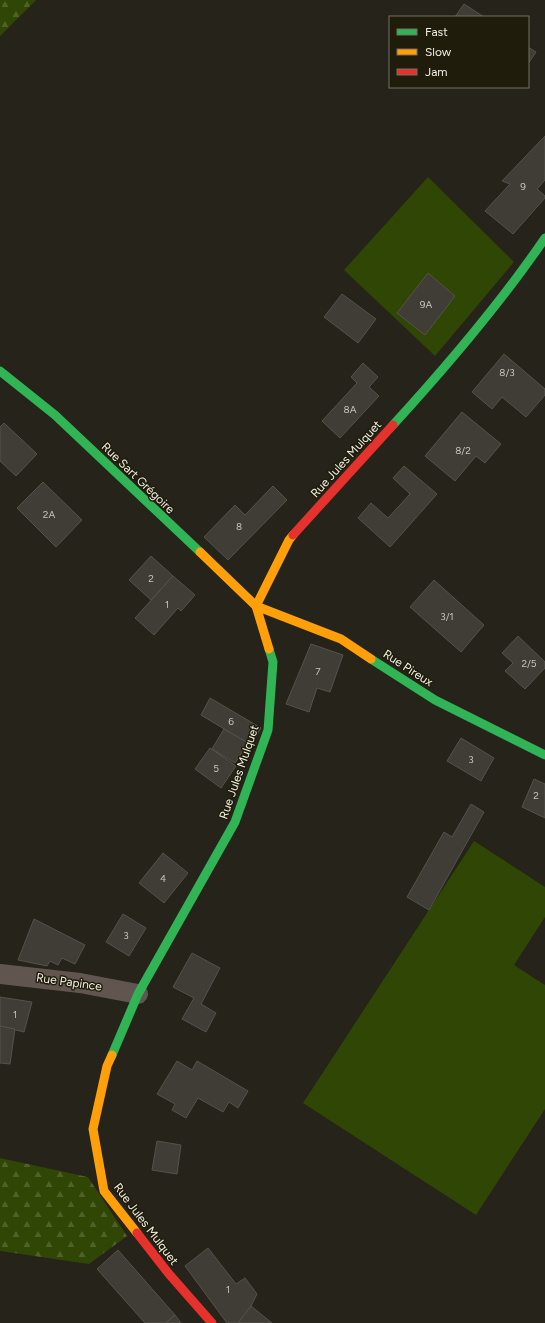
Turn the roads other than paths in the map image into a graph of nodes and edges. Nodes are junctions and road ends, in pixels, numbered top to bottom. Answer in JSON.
{"nodes":[{"id":1,"x":545,"y":238,"type":"edge"},
{"id":2,"x":0,"y":371,"type":"edge"},
{"id":3,"x":256,"y":606,"type":"junction"},
{"id":4,"x":545,"y":755,"type":"edge"},
{"id":5,"x":0,"y":974,"type":"edge"},
{"id":6,"x":138,"y":994,"type":"junction"},
{"id":7,"x":212,"y":1323,"type":"edge"}],
"edges":[{"from":1,"to":3,"type":"street","name":"Rue Jules Mulquet"},
{"from":2,"to":3,"type":"street","name":"Rue Sart Grégoire"},
{"from":3,"to":4,"type":"street","name":"Rue Pireux"},
{"from":3,"to":6,"type":"street","name":"Rue Jules Mulquet"},
{"from":5,"to":6,"type":"street","name":"Rue Papince"},
{"from":6,"to":7,"type":"street","name":"Rue Jules Mulquet"}]}
